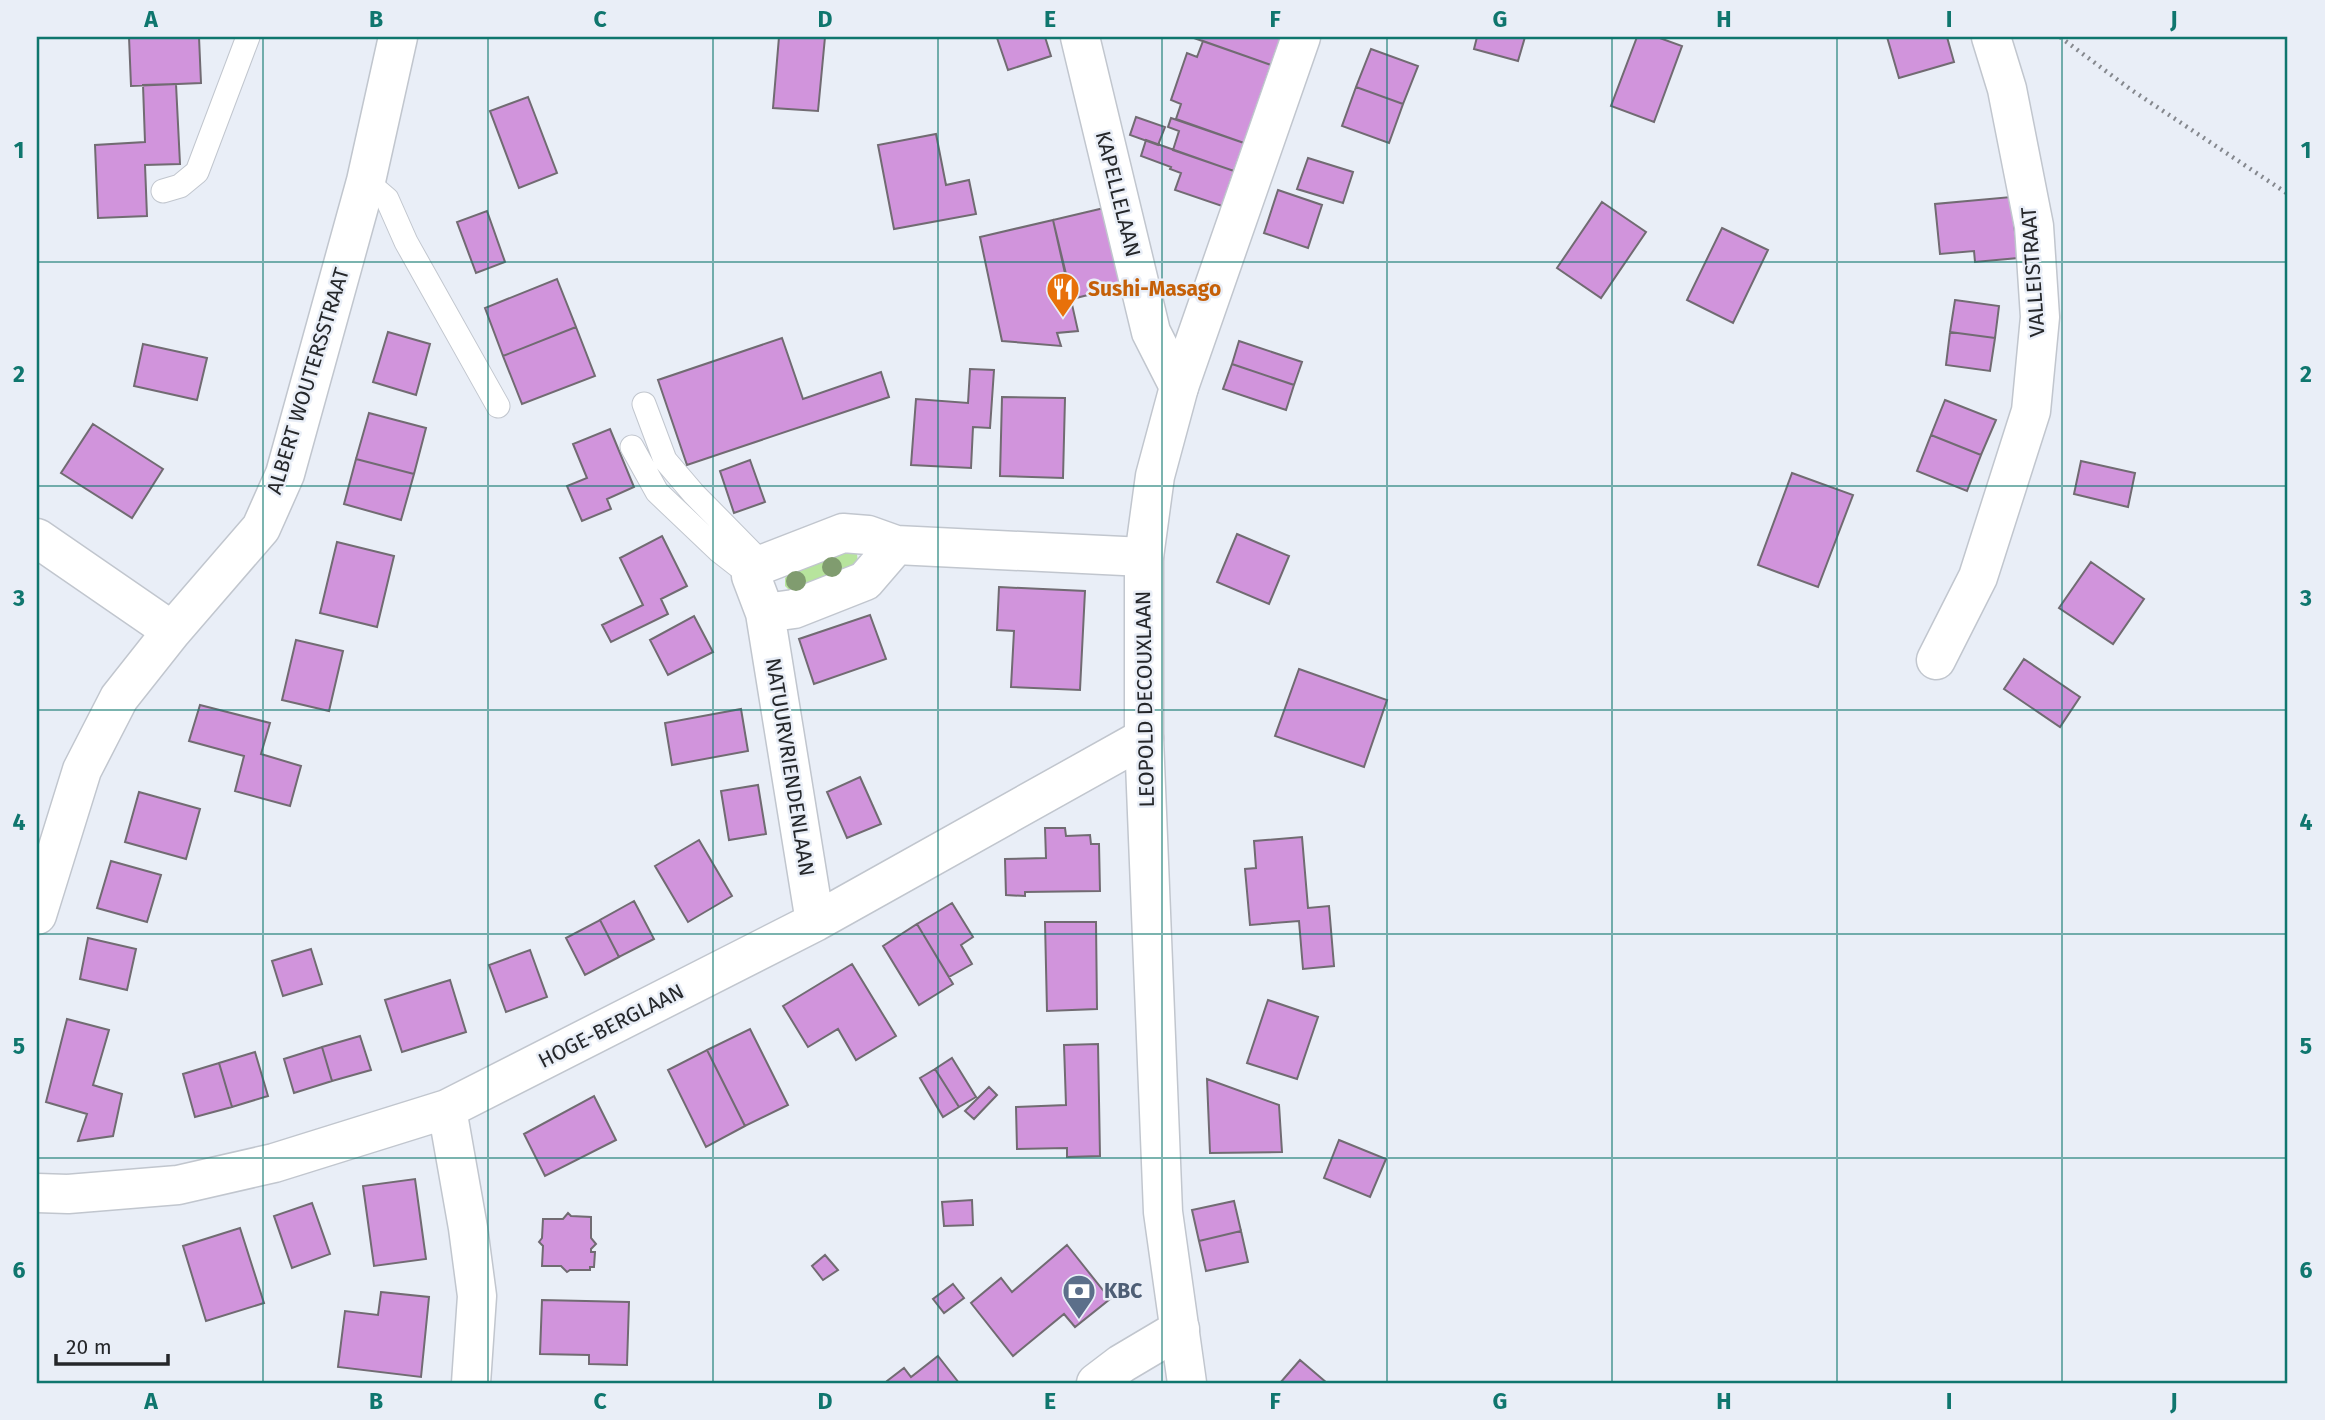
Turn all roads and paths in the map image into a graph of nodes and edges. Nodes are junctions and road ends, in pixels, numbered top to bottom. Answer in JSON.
{"nodes":[{"id":1,"x":247,"y":37,"type":"edge"},
{"id":2,"x":398,"y":37,"type":"edge"},
{"id":3,"x":1080,"y":37,"type":"edge"},
{"id":4,"x":1301,"y":37,"type":"edge"},
{"id":5,"x":1992,"y":37,"type":"edge"},
{"id":6,"x":2060,"y":37,"type":"edge"},
{"id":7,"x":366,"y":181,"type":"junction"},
{"id":8,"x":163,"y":191,"type":"dead end"},
{"id":9,"x":2288,"y":194,"type":"edge"},
{"id":10,"x":1179,"y":387,"type":"junction"},
{"id":11,"x":644,"y":404,"type":"dead end"},
{"id":12,"x":498,"y":406,"type":"dead end"},
{"id":13,"x":632,"y":447,"type":"dead end"},
{"id":14,"x":37,"y":538,"type":"edge"},
{"id":15,"x":896,"y":545,"type":"junction"},
{"id":16,"x":1144,"y":557,"type":"junction"},
{"id":17,"x":757,"y":570,"type":"junction"},
{"id":18,"x":765,"y":613,"type":"junction"},
{"id":19,"x":172,"y":631,"type":"junction"},
{"id":20,"x":1936,"y":660,"type":"dead end"},
{"id":21,"x":1144,"y":738,"type":"junction"},
{"id":22,"x":37,"y":915,"type":"edge"},
{"id":23,"x":815,"y":922,"type":"junction"},
{"id":24,"x":447,"y":1108,"type":"junction"},
{"id":25,"x":37,"y":1193,"type":"edge"},
{"id":26,"x":1180,"y":1329,"type":"junction"},
{"id":27,"x":471,"y":1383,"type":"edge"},
{"id":28,"x":1096,"y":1383,"type":"edge"},
{"id":29,"x":1187,"y":1383,"type":"edge"}],
"edges":[{"from":1,"to":8,"type":"lane"},
{"from":2,"to":7,"type":"street","name":"ALBERT WOUTERSSTRAAT"},
{"from":3,"to":10,"type":"street","name":"KAPELLELAAN"},
{"from":4,"to":10,"type":"street","name":"LEOPOLD DECOUXLAAN"},
{"from":5,"to":20,"type":"street","name":"VALLEISTRAAT"},
{"from":6,"to":9,"type":"path"},
{"from":7,"to":12,"type":"lane"},
{"from":7,"to":19,"type":"street","name":"ALBERT WOUTERSSTRAAT"},
{"from":10,"to":16,"type":"street","name":"LEOPOLD DECOUXLAAN"},
{"from":11,"to":17,"type":"lane"},
{"from":13,"to":17,"type":"lane"},
{"from":14,"to":19,"type":"street"},
{"from":15,"to":16,"type":"street"},
{"from":15,"to":17,"type":"street"},
{"from":15,"to":18,"type":"street"},
{"from":16,"to":21,"type":"street","name":"LEOPOLD DECOUXLAAN"},
{"from":17,"to":18,"type":"street","name":"NATUURVRIENDENLAAN"},
{"from":18,"to":23,"type":"street","name":"NATUURVRIENDENLAAN"},
{"from":19,"to":22,"type":"street","name":"ALBERT WOUTERSSTRAAT"},
{"from":21,"to":23,"type":"street","name":"HOGE-BERGLAAN"},
{"from":21,"to":26,"type":"street","name":"LEOPOLD DECOUXLAAN"},
{"from":23,"to":24,"type":"street","name":"HOGE-BERGLAAN"},
{"from":24,"to":25,"type":"street","name":"HOGE-BERGLAAN"},
{"from":24,"to":27,"type":"street"},
{"from":26,"to":28,"type":"street"},
{"from":26,"to":29,"type":"street","name":"LEOPOLD DECOUXLAAN"}]}
